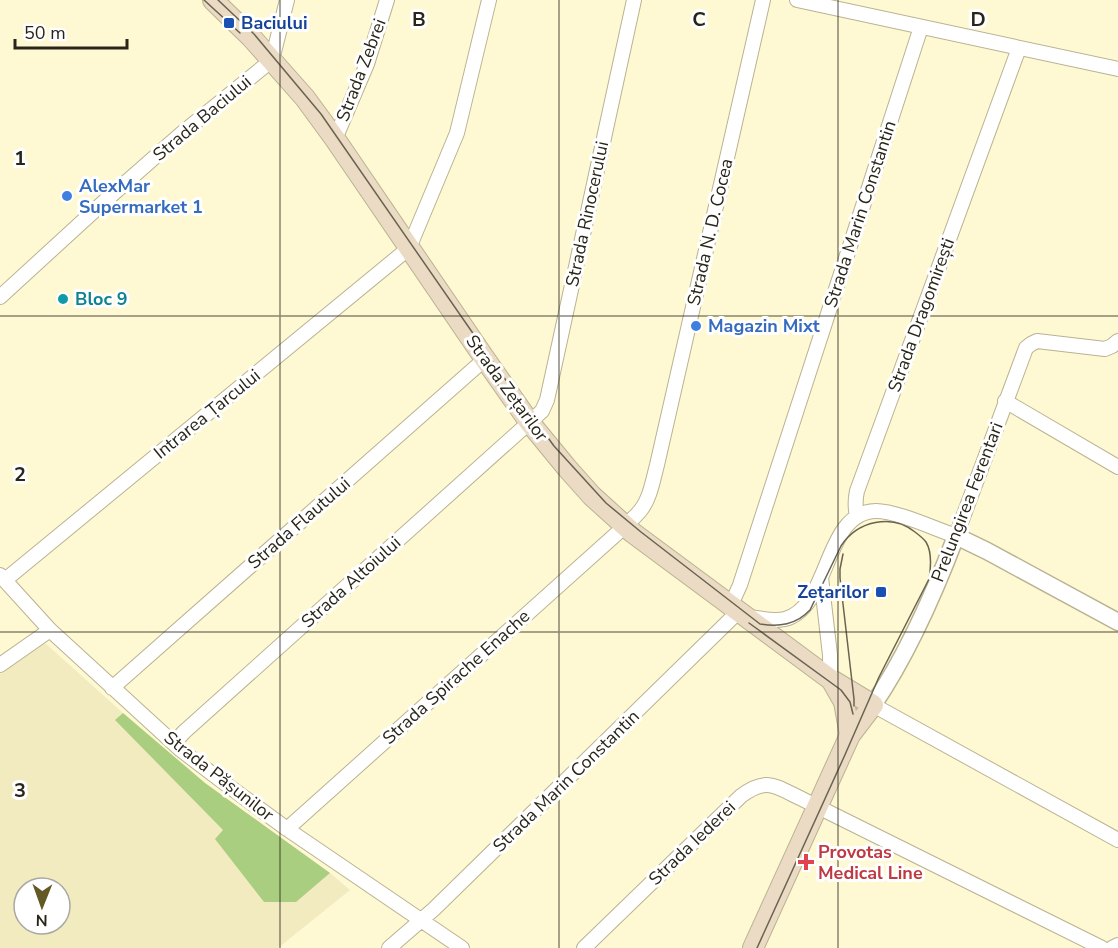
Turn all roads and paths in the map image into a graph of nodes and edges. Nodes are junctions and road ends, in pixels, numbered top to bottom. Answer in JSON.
{"nodes":[{"id":1,"x":213,"y":0,"type":"edge"},
{"id":2,"x":287,"y":0,"type":"edge"},
{"id":3,"x":387,"y":0,"type":"edge"},
{"id":4,"x":489,"y":0,"type":"edge"},
{"id":5,"x":634,"y":0,"type":"edge"},
{"id":6,"x":763,"y":0,"type":"edge"},
{"id":7,"x":797,"y":0,"type":"edge"},
{"id":8,"x":921,"y":27,"type":"junction"},
{"id":9,"x":1019,"y":48,"type":"junction"},
{"id":10,"x":272,"y":60,"type":"junction"},
{"id":11,"x":1118,"y":69,"type":"edge"},
{"id":12,"x":335,"y":139,"type":"junction"},
{"id":13,"x":409,"y":248,"type":"junction"},
{"id":14,"x":0,"y":297,"type":"edge"},
{"id":15,"x":1118,"y":340,"type":"edge"},
{"id":16,"x":485,"y":359,"type":"junction"},
{"id":17,"x":1005,"y":401,"type":"junction"},
{"id":18,"x":530,"y":423,"type":"junction"},
{"id":19,"x":1118,"y":467,"type":"edge"},
{"id":20,"x":857,"y":516,"type":"junction"},
{"id":21,"x":625,"y":526,"type":"junction"},
{"id":22,"x":956,"y":536,"type":"junction"},
{"id":23,"x":2,"y":577,"type":"edge"},
{"id":24,"x":821,"y":577,"type":"junction"},
{"id":25,"x":739,"y":611,"type":"junction"},
{"id":26,"x":1118,"y":622,"type":"edge"},
{"id":27,"x":50,"y":630,"type":"junction"},
{"id":28,"x":0,"y":665,"type":"edge"},
{"id":29,"x":830,"y":679,"type":"junction"},
{"id":30,"x":112,"y":688,"type":"junction"},
{"id":31,"x":873,"y":705,"type":"junction"},
{"id":32,"x":850,"y":735,"type":"junction"},
{"id":33,"x":174,"y":743,"type":"junction"},
{"id":34,"x":817,"y":807,"type":"junction"},
{"id":35,"x":287,"y":828,"type":"junction"},
{"id":36,"x":1118,"y":840,"type":"edge"},
{"id":37,"x":422,"y":921,"type":"junction"},
{"id":38,"x":1118,"y":945,"type":"edge"},
{"id":39,"x":389,"y":948,"type":"edge"},
{"id":40,"x":462,"y":948,"type":"edge"},
{"id":41,"x":584,"y":948,"type":"edge"},
{"id":42,"x":753,"y":948,"type":"edge"},
{"id":43,"x":1102,"y":948,"type":"edge"},
{"id":44,"x":1112,"y":948,"type":"edge"}],
"edges":[{"from":1,"to":10,"type":"main road","name":"Strada Zețarilor"},
{"from":2,"to":10,"type":"street"},
{"from":3,"to":12,"type":"street","name":"Strada Zebrei"},
{"from":4,"to":13,"type":"street"},
{"from":5,"to":18,"type":"street","name":"Strada Rinocerului"},
{"from":6,"to":21,"type":"street","name":"Strada N. D. Cocea"},
{"from":7,"to":8,"type":"street"},
{"from":8,"to":9,"type":"street"},
{"from":8,"to":25,"type":"street","name":"Strada Marin Constantin"},
{"from":9,"to":11,"type":"street"},
{"from":9,"to":20,"type":"street","name":"Strada Dragomirești"},
{"from":10,"to":12,"type":"main road","name":"Strada Zețarilor"},
{"from":10,"to":14,"type":"street","name":"Strada Baciului"},
{"from":12,"to":13,"type":"main road","name":"Strada Zețarilor"},
{"from":13,"to":16,"type":"main road","name":"Strada Zețarilor"},
{"from":13,"to":23,"type":"street","name":"Intrarea Țarcului"},
{"from":15,"to":17,"type":"street","name":"Prelungirea Ferentari"},
{"from":16,"to":18,"type":"main road","name":"Strada Zețarilor"},
{"from":16,"to":30,"type":"street","name":"Strada Flautului"},
{"from":17,"to":19,"type":"street"},
{"from":17,"to":22,"type":"street","name":"Prelungirea Ferentari"},
{"from":18,"to":21,"type":"main road","name":"Strada Zețarilor"},
{"from":18,"to":33,"type":"street","name":"Strada Altoiului"},
{"from":20,"to":22,"type":"street"},
{"from":20,"to":24,"type":"street"},
{"from":21,"to":25,"type":"main road","name":"Strada Zețarilor"},
{"from":21,"to":35,"type":"street","name":"Strada Spirache Enache"},
{"from":22,"to":26,"type":"street"},
{"from":22,"to":31,"type":"street","name":"Prelungirea Ferentari"},
{"from":23,"to":27,"type":"street","name":"Strada Pășunilor"},
{"from":24,"to":25,"type":"street"},
{"from":24,"to":29,"type":"street"},
{"from":25,"to":29,"type":"main road","name":"Strada Zețarilor"},
{"from":25,"to":37,"type":"street","name":"Strada Marin Constantin"},
{"from":27,"to":28,"type":"street"},
{"from":27,"to":30,"type":"street","name":"Strada Pășunilor"},
{"from":29,"to":31,"type":"main road","name":"Strada Zețarilor"},
{"from":29,"to":32,"type":"main road"},
{"from":30,"to":33,"type":"street","name":"Strada Pășunilor"},
{"from":31,"to":32,"type":"main road","name":"Prelungirea Ferentari"},
{"from":31,"to":36,"type":"street"},
{"from":32,"to":34,"type":"main road","name":"Prelungirea Ferentari"},
{"from":33,"to":35,"type":"street","name":"Strada Pășunilor"},
{"from":34,"to":41,"type":"street","name":"Strada Iederei"},
{"from":34,"to":42,"type":"main road","name":"Prelungirea Ferentari"},
{"from":34,"to":43,"type":"street","name":"Strada Iederei"},
{"from":35,"to":37,"type":"street","name":"Strada Pășunilor"},
{"from":37,"to":39,"type":"street","name":"Strada Marin Constantin"},
{"from":37,"to":40,"type":"street","name":"Strada Pășunilor"},
{"from":38,"to":44,"type":"street"}]}
